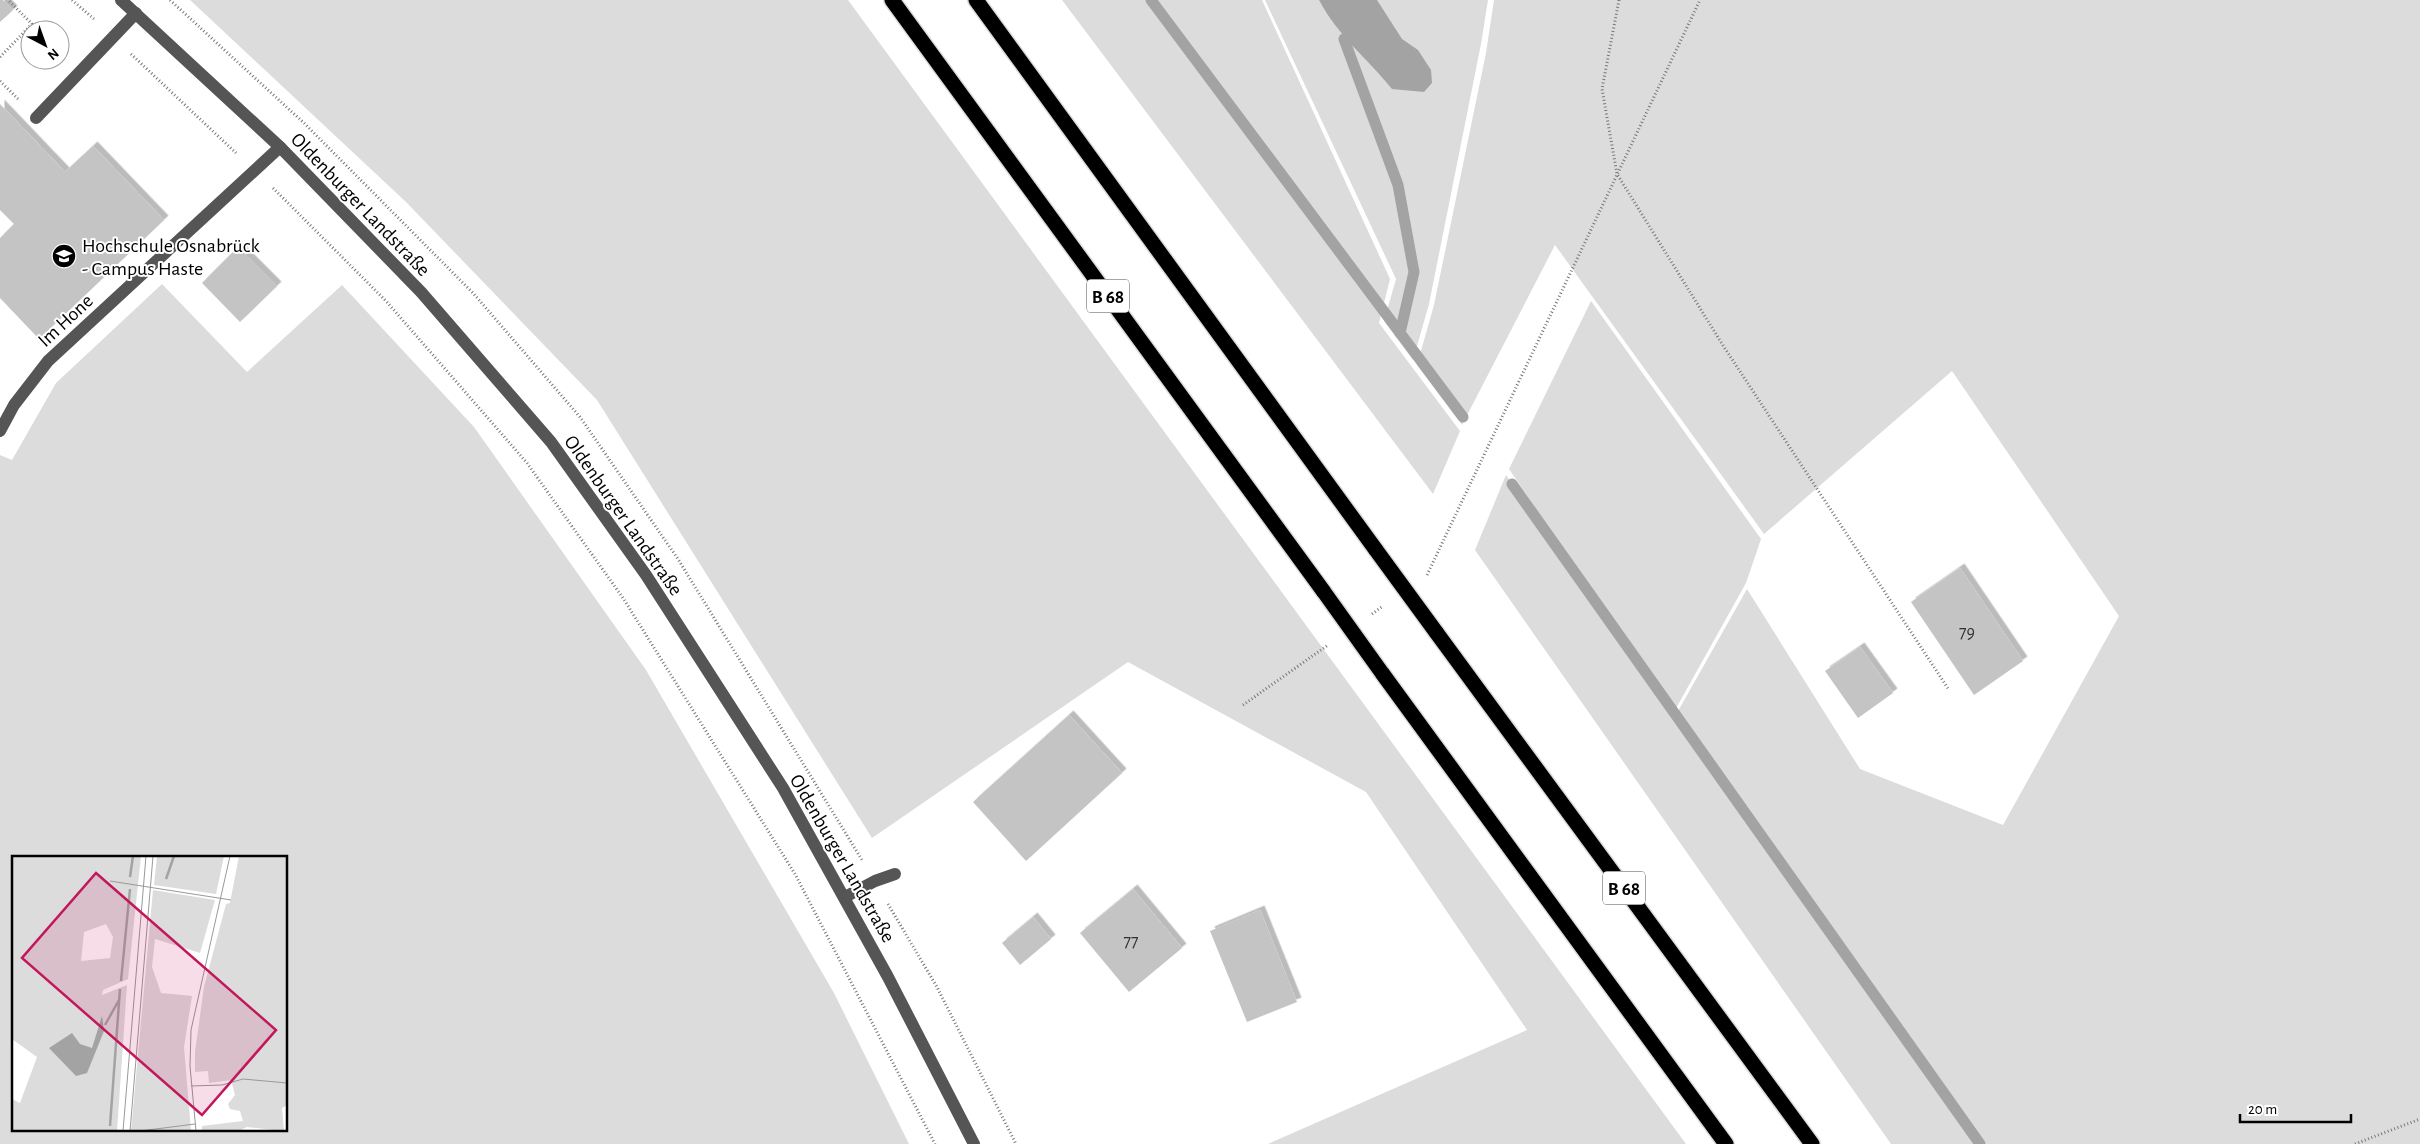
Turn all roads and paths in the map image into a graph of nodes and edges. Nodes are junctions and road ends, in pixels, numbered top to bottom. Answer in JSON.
{"nodes":[{"id":1,"x":8,"y":0,"type":"edge"},
{"id":2,"x":72,"y":0,"type":"edge"},
{"id":3,"x":121,"y":0,"type":"edge"},
{"id":4,"x":170,"y":0,"type":"edge"},
{"id":5,"x":892,"y":0,"type":"edge"},
{"id":6,"x":976,"y":0,"type":"edge"},
{"id":7,"x":1619,"y":0,"type":"edge"},
{"id":8,"x":1700,"y":0,"type":"edge"},
{"id":9,"x":136,"y":13,"type":"junction"},
{"id":10,"x":113,"y":37,"type":"junction"},
{"id":11,"x":0,"y":57,"type":"edge"},
{"id":12,"x":36,"y":118,"type":"dead end"},
{"id":13,"x":304,"y":123,"type":"dead end"},
{"id":14,"x":280,"y":147,"type":"junction"},
{"id":15,"x":255,"y":170,"type":"junction"},
{"id":16,"x":1617,"y":174,"type":"junction"},
{"id":17,"x":0,"y":431,"type":"edge"},
{"id":18,"x":1420,"y":579,"type":"dead end"},
{"id":19,"x":1388,"y":602,"type":"dead end"},
{"id":20,"x":1364,"y":619,"type":"dead end"},
{"id":21,"x":1332,"y":642,"type":"dead end"},
{"id":22,"x":1950,"y":690,"type":"dead end"},
{"id":23,"x":1243,"y":705,"type":"dead end"},
{"id":24,"x":895,"y":874,"type":"dead end"},
{"id":25,"x":844,"y":897,"type":"junction"},
{"id":26,"x":2420,"y":1119,"type":"edge"},
{"id":27,"x":935,"y":1144,"type":"edge"},
{"id":28,"x":974,"y":1144,"type":"edge"},
{"id":29,"x":1726,"y":1144,"type":"edge"},
{"id":30,"x":1812,"y":1144,"type":"edge"},
{"id":31,"x":2355,"y":1144,"type":"edge"}],
"edges":[{"from":1,"to":11,"type":"path"},
{"from":2,"to":10,"type":"path"},
{"from":3,"to":9,"type":"street","name":"Oldenburger Landstraße"},
{"from":4,"to":13,"type":"path"},
{"from":5,"to":29,"type":"highway","number":"B 68","bridge":true},
{"from":6,"to":30,"type":"highway","number":"B 68","bridge":true},
{"from":7,"to":16,"type":"path"},
{"from":8,"to":16,"type":"path"},
{"from":9,"to":10,"type":"street"},
{"from":9,"to":14,"type":"street","name":"Oldenburger Landstraße"},
{"from":10,"to":12,"type":"street"},
{"from":10,"to":15,"type":"path"},
{"from":14,"to":15,"type":"street","name":"Im Hone"},
{"from":14,"to":25,"type":"street","name":"Oldenburger Landstraße"},
{"from":15,"to":17,"type":"street","name":"Im Hone"},
{"from":15,"to":27,"type":"path"},
{"from":16,"to":18,"type":"path"},
{"from":16,"to":22,"type":"path"},
{"from":19,"to":20,"type":"path"},
{"from":21,"to":23,"type":"path"},
{"from":24,"to":25,"type":"street"},
{"from":25,"to":28,"type":"street","name":"Oldenburger Landstraße"},
{"from":26,"to":31,"type":"path"}]}
